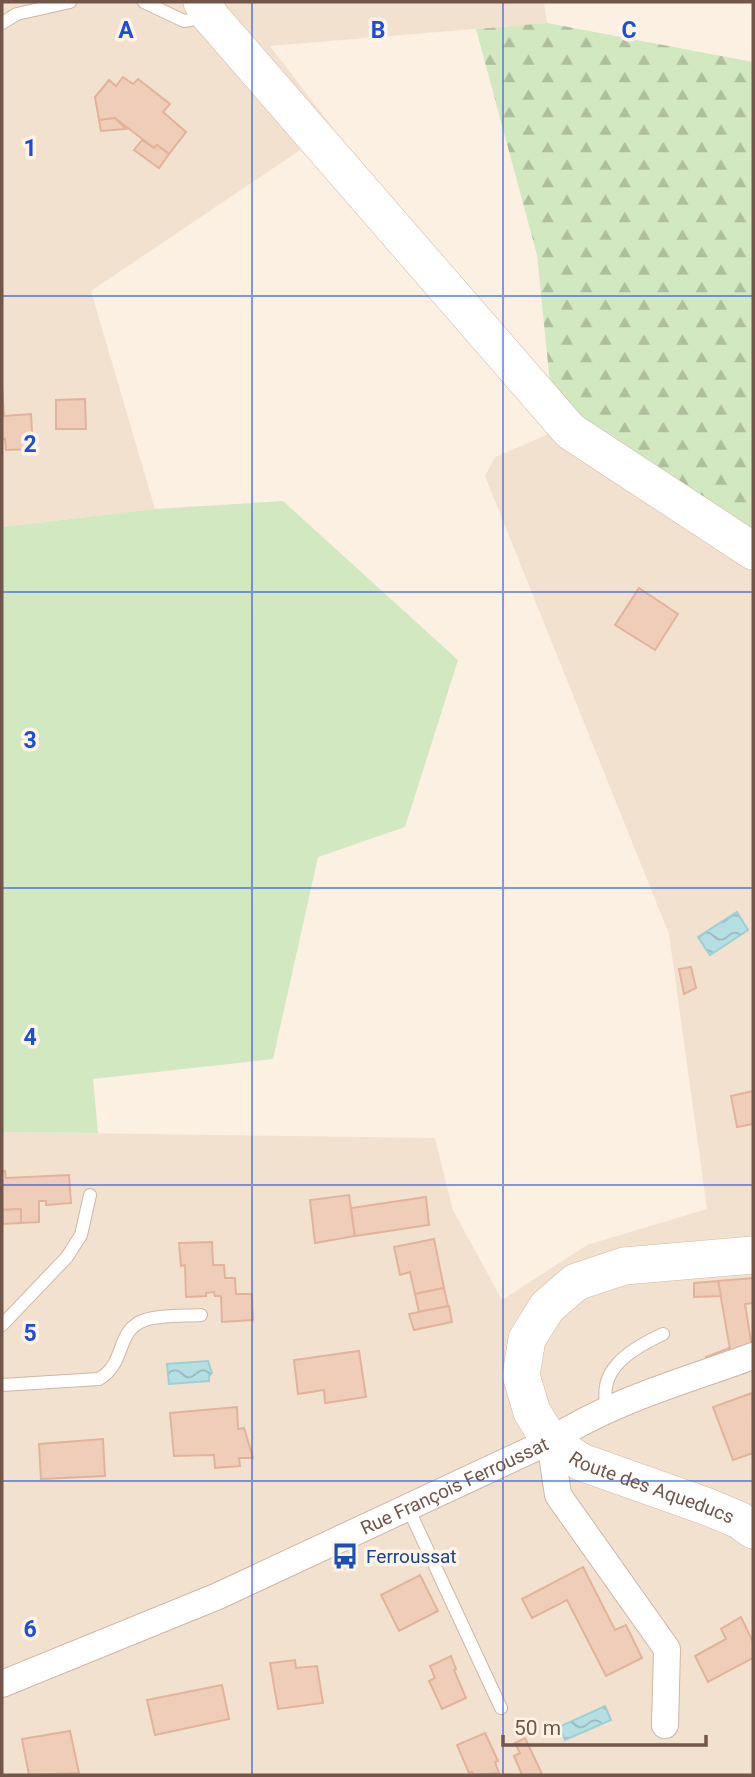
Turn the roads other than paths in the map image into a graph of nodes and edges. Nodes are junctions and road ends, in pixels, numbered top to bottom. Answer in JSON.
{"nodes":[{"id":1,"x":69,"y":2,"type":"edge"},
{"id":2,"x":144,"y":2,"type":"edge"},
{"id":3,"x":206,"y":9,"type":"edge"},
{"id":4,"x":2,"y":23,"type":"edge"},
{"id":5,"x":753,"y":551,"type":"edge"},
{"id":6,"x":90,"y":1195,"type":"dead end"},
{"id":7,"x":753,"y":1255,"type":"edge"},
{"id":8,"x":201,"y":1315,"type":"dead end"},
{"id":9,"x":2,"y":1325,"type":"edge"},
{"id":10,"x":663,"y":1334,"type":"dead end"},
{"id":11,"x":753,"y":1356,"type":"edge"},
{"id":12,"x":2,"y":1385,"type":"edge"},
{"id":13,"x":608,"y":1410,"type":"junction"},
{"id":14,"x":550,"y":1441,"type":"junction"},
{"id":15,"x":408,"y":1508,"type":"junction"},
{"id":16,"x":753,"y":1530,"type":"edge"},
{"id":17,"x":2,"y":1684,"type":"edge"},
{"id":18,"x":501,"y":1709,"type":"dead end"},
{"id":19,"x":664,"y":1725,"type":"dead end"}],
"edges":[{"from":1,"to":4,"type":"lane"},
{"from":2,"to":3,"type":"lane"},
{"from":3,"to":5,"type":"main road"},
{"from":6,"to":9,"type":"lane"},
{"from":7,"to":14,"type":"main road"},
{"from":8,"to":12,"type":"lane"},
{"from":10,"to":13,"type":"lane"},
{"from":11,"to":13,"type":"street","name":"Rue François Ferroussat"},
{"from":13,"to":14,"type":"street","name":"Rue François Ferroussat"},
{"from":14,"to":15,"type":"street","name":"Rue François Ferroussat"},
{"from":14,"to":16,"type":"main road","name":"Route des Aqueducs"},
{"from":14,"to":19,"type":"street"},
{"from":15,"to":17,"type":"street","name":"Rue François Ferroussat"},
{"from":15,"to":18,"type":"lane"}]}
